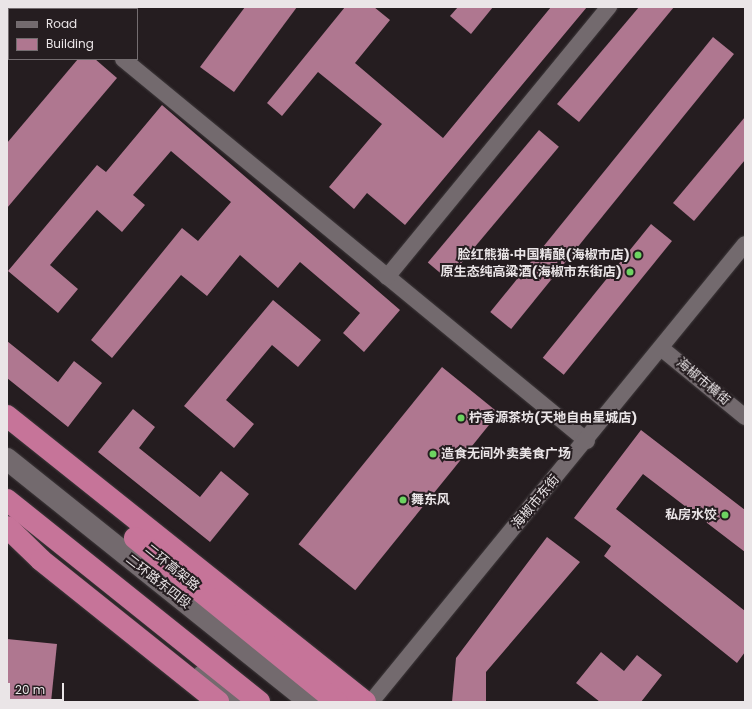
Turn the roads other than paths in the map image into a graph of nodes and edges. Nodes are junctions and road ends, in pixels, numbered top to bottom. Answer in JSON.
{"nodes":[{"id":1,"x":609,"y":7,"type":"edge"},
{"id":2,"x":124,"y":60,"type":"edge"},
{"id":3,"x":745,"y":244,"type":"edge"},
{"id":4,"x":388,"y":277,"type":"junction"},
{"id":5,"x":662,"y":348,"type":"junction"},
{"id":6,"x":745,"y":417,"type":"edge"},
{"id":7,"x":11,"y":425,"type":"edge"},
{"id":8,"x":587,"y":441,"type":"junction"},
{"id":9,"x":7,"y":459,"type":"edge"},
{"id":10,"x":7,"y":500,"type":"edge"},
{"id":11,"x":7,"y":519,"type":"edge"},
{"id":12,"x":7,"y":527,"type":"edge"},
{"id":13,"x":218,"y":702,"type":"edge"},
{"id":14,"x":235,"y":702,"type":"edge"},
{"id":15,"x":259,"y":702,"type":"edge"},
{"id":16,"x":310,"y":702,"type":"edge"},
{"id":17,"x":337,"y":702,"type":"edge"},
{"id":18,"x":365,"y":702,"type":"edge"},
{"id":19,"x":371,"y":702,"type":"edge"}],
"edges":[{"from":1,"to":4,"type":"street"},
{"from":2,"to":4,"type":"street"},
{"from":3,"to":5,"type":"street","name":"海椒市东街"},
{"from":4,"to":8,"type":"street"},
{"from":5,"to":6,"type":"street","name":"海椒市横街"},
{"from":5,"to":8,"type":"street","name":"海椒市东街"},
{"from":7,"to":17,"type":"highway","name":"二环高架路"},
{"from":7,"to":18,"type":"highway"},
{"from":8,"to":19,"type":"street","name":"海椒市东街"},
{"from":9,"to":16,"type":"main road","name":"二环路东四段"},
{"from":10,"to":15,"type":"highway"},
{"from":11,"to":14,"type":"main road"},
{"from":12,"to":13,"type":"highway"}]}
